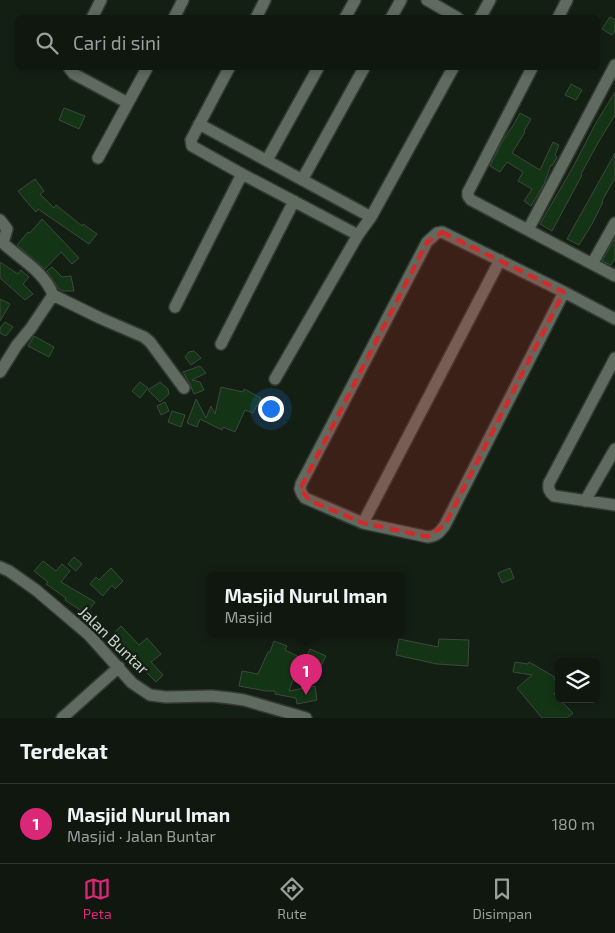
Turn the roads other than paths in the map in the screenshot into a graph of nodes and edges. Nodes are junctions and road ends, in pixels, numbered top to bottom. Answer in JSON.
{"nodes":[{"id":1,"x":101,"y":0,"type":"edge"},
{"id":2,"x":183,"y":0,"type":"edge"},
{"id":3,"x":265,"y":0,"type":"edge"},
{"id":4,"x":355,"y":0,"type":"edge"},
{"id":5,"x":401,"y":0,"type":"edge"},
{"id":6,"x":427,"y":0,"type":"edge"},
{"id":7,"x":490,"y":0,"type":"edge"},
{"id":8,"x":567,"y":0,"type":"edge"},
{"id":9,"x":94,"y":15,"type":"edge"},
{"id":10,"x":176,"y":15,"type":"edge"},
{"id":11,"x":258,"y":15,"type":"edge"},
{"id":12,"x":347,"y":15,"type":"edge"},
{"id":13,"x":393,"y":15,"type":"edge"},
{"id":14,"x":453,"y":15,"type":"edge"},
{"id":15,"x":482,"y":15,"type":"edge"},
{"id":16,"x":560,"y":15,"type":"edge"},
{"id":17,"x":615,"y":65,"type":"edge"},
{"id":18,"x":71,"y":70,"type":"edge"},
{"id":19,"x":146,"y":70,"type":"edge"},
{"id":20,"x":228,"y":70,"type":"edge"},
{"id":21,"x":317,"y":70,"type":"edge"},
{"id":22,"x":363,"y":70,"type":"edge"},
{"id":23,"x":452,"y":70,"type":"edge"},
{"id":24,"x":531,"y":70,"type":"edge"},
{"id":25,"x":128,"y":103,"type":"junction"},
{"id":26,"x":200,"y":124,"type":"junction"},
{"id":27,"x":98,"y":158,"type":"dead end"},
{"id":28,"x":267,"y":160,"type":"junction"},
{"id":29,"x":242,"y":174,"type":"junction"},
{"id":30,"x":302,"y":180,"type":"junction"},
{"id":31,"x":294,"y":201,"type":"junction"},
{"id":32,"x":371,"y":217,"type":"junction"},
{"id":33,"x":0,"y":220,"type":"edge"},
{"id":34,"x":615,"y":223,"type":"edge"},
{"id":35,"x":528,"y":230,"type":"junction"},
{"id":36,"x":358,"y":235,"type":"junction"},
{"id":37,"x":500,"y":260,"type":"junction"},
{"id":38,"x":592,"y":264,"type":"junction"},
{"id":39,"x":615,"y":276,"type":"edge"},
{"id":40,"x":564,"y":292,"type":"junction"},
{"id":41,"x":53,"y":295,"type":"junction"},
{"id":42,"x":175,"y":306,"type":"dead end"},
{"id":43,"x":615,"y":319,"type":"edge"},
{"id":44,"x":221,"y":344,"type":"dead end"},
{"id":45,"x":615,"y":358,"type":"edge"},
{"id":46,"x":0,"y":372,"type":"edge"},
{"id":47,"x":275,"y":379,"type":"dead end"},
{"id":48,"x":184,"y":388,"type":"dead end"},
{"id":49,"x":615,"y":450,"type":"edge"},
{"id":50,"x":585,"y":501,"type":"junction"},
{"id":51,"x":615,"y":505,"type":"edge"},
{"id":52,"x":363,"y":523,"type":"junction"},
{"id":53,"x":0,"y":567,"type":"edge"},
{"id":54,"x":120,"y":667,"type":"junction"},
{"id":55,"x":62,"y":718,"type":"edge"},
{"id":56,"x":306,"y":718,"type":"edge"}],
"edges":[{"from":1,"to":9,"type":"street"},
{"from":2,"to":10,"type":"street"},
{"from":3,"to":11,"type":"street"},
{"from":4,"to":12,"type":"street"},
{"from":5,"to":13,"type":"street"},
{"from":6,"to":14,"type":"street"},
{"from":7,"to":15,"type":"street"},
{"from":8,"to":16,"type":"street"},
{"from":17,"to":35,"type":"street"},
{"from":18,"to":25,"type":"street"},
{"from":19,"to":25,"type":"street"},
{"from":20,"to":26,"type":"street"},
{"from":21,"to":28,"type":"street"},
{"from":22,"to":30,"type":"street"},
{"from":23,"to":32,"type":"street"},
{"from":24,"to":35,"type":"street"},
{"from":25,"to":27,"type":"street"},
{"from":26,"to":28,"type":"street"},
{"from":26,"to":29,"type":"street"},
{"from":28,"to":30,"type":"street"},
{"from":29,"to":31,"type":"street"},
{"from":29,"to":42,"type":"street"},
{"from":30,"to":32,"type":"street"},
{"from":31,"to":36,"type":"street"},
{"from":31,"to":44,"type":"street"},
{"from":32,"to":36,"type":"street"},
{"from":33,"to":41,"type":"street"},
{"from":34,"to":38,"type":"street"},
{"from":35,"to":38,"type":"street"},
{"from":36,"to":47,"type":"street"},
{"from":37,"to":40,"type":"street"},
{"from":37,"to":52,"type":"street"},
{"from":37,"to":52,"type":"street"},
{"from":38,"to":39,"type":"street"},
{"from":40,"to":43,"type":"street"},
{"from":40,"to":52,"type":"street"},
{"from":41,"to":46,"type":"street"},
{"from":41,"to":48,"type":"street"},
{"from":45,"to":50,"type":"street"},
{"from":49,"to":50,"type":"street"},
{"from":50,"to":51,"type":"street"},
{"from":53,"to":54,"type":"street","name":"Jalan Buntar"},
{"from":54,"to":55,"type":"street"},
{"from":54,"to":56,"type":"street","name":"Jalan Buntar"}]}
